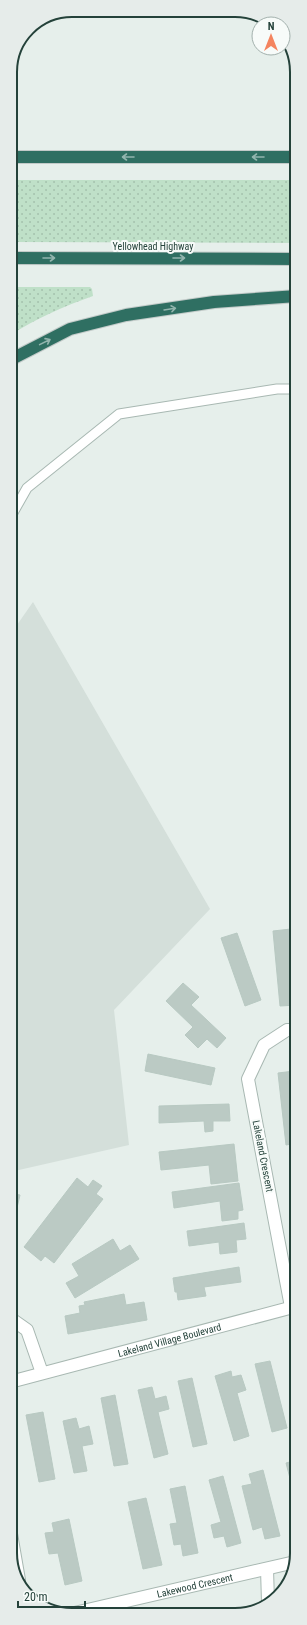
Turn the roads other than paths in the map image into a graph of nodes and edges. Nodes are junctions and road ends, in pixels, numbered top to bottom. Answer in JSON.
{"nodes":[{"id":1,"x":17,"y":157,"type":"edge"},
{"id":2,"x":290,"y":157,"type":"edge"},
{"id":3,"x":17,"y":258,"type":"edge"},
{"id":4,"x":290,"y":259,"type":"edge"},
{"id":5,"x":290,"y":297,"type":"edge"},
{"id":6,"x":17,"y":356,"type":"edge"},
{"id":7,"x":290,"y":389,"type":"edge"},
{"id":8,"x":17,"y":506,"type":"edge"},
{"id":9,"x":290,"y":1030,"type":"edge"},
{"id":10,"x":290,"y":1286,"type":"edge"},
{"id":11,"x":290,"y":1307,"type":"edge"},
{"id":12,"x":17,"y":1323,"type":"edge"},
{"id":13,"x":42,"y":1373,"type":"junction"},
{"id":14,"x":17,"y":1380,"type":"edge"},
{"id":15,"x":289,"y":1563,"type":"edge"},
{"id":16,"x":267,"y":1569,"type":"junction"},
{"id":17,"x":268,"y":1598,"type":"edge"},
{"id":18,"x":96,"y":1608,"type":"edge"}],
"edges":[{"from":2,"to":1,"type":"highway","one_way":true},
{"from":3,"to":4,"type":"highway","name":"Yellowhead Highway","one_way":true},
{"from":6,"to":5,"type":"highway","one_way":true},
{"from":7,"to":8,"type":"lane"},
{"from":9,"to":10,"type":"street","name":"Lakeland Crescent"},
{"from":11,"to":13,"type":"street","name":"Lakeland Village Boulevard"},
{"from":12,"to":13,"type":"street"},
{"from":13,"to":14,"type":"street","name":"Lakeland Village Boulevard"},
{"from":15,"to":16,"type":"street","name":"Lakewood Crescent"},
{"from":16,"to":17,"type":"street"},
{"from":16,"to":18,"type":"street","name":"Lakewood Crescent"}]}
